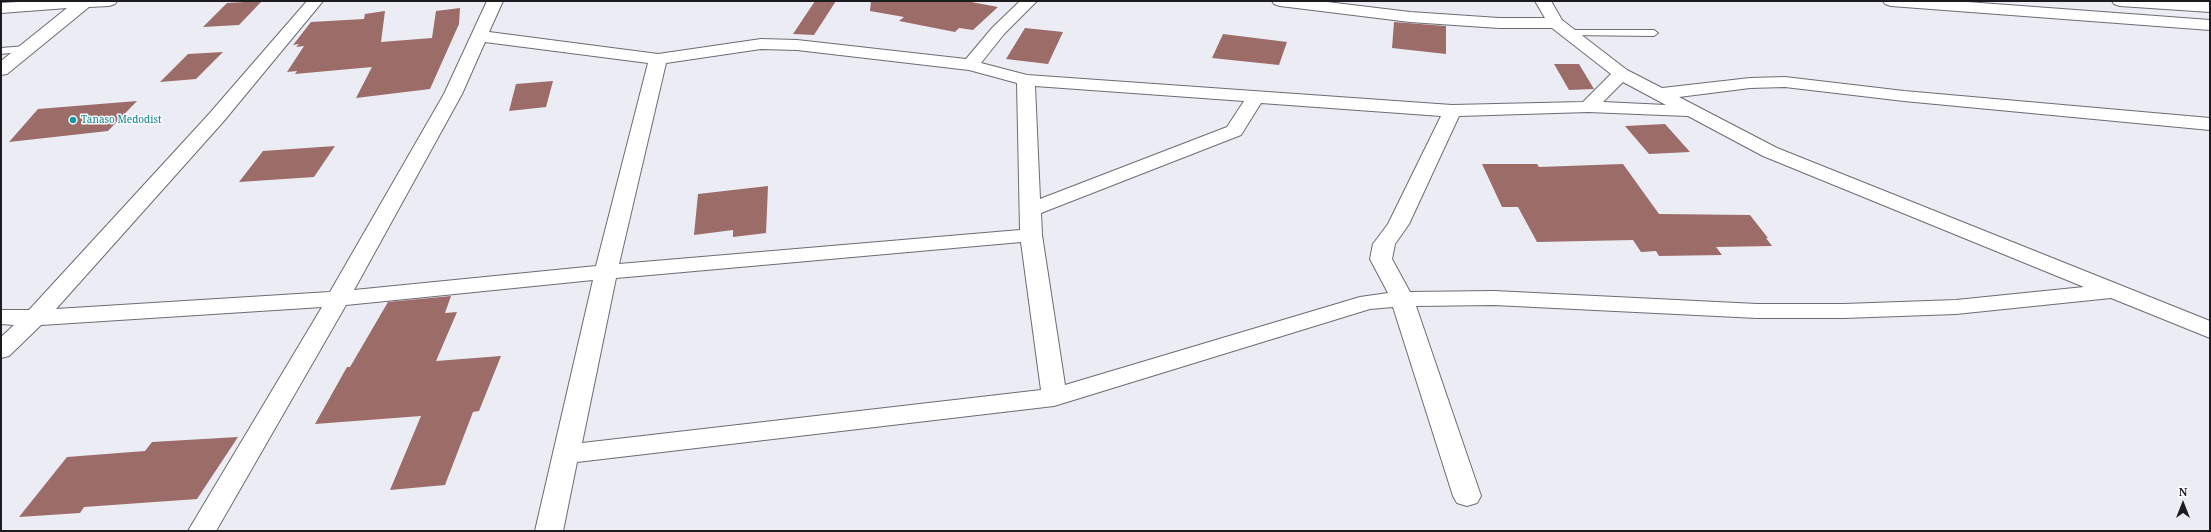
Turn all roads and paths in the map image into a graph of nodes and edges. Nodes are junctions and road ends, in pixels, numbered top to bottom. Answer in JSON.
{"nodes":[{"id":1,"x":109,"y":1,"type":"edge"},
{"id":2,"x":315,"y":1,"type":"edge"},
{"id":3,"x":495,"y":1,"type":"edge"},
{"id":4,"x":1280,"y":1,"type":"edge"},
{"id":5,"x":1543,"y":1,"type":"edge"},
{"id":6,"x":1891,"y":1,"type":"edge"},
{"id":7,"x":2120,"y":1,"type":"edge"},
{"id":8,"x":84,"y":3,"type":"junction"},
{"id":9,"x":1018,"y":4,"type":"edge"},
{"id":10,"x":2210,"y":7,"type":"edge"},
{"id":11,"x":1,"y":8,"type":"edge"},
{"id":12,"x":2210,"y":25,"type":"edge"},
{"id":13,"x":1562,"y":28,"type":"junction"},
{"id":14,"x":1654,"y":33,"type":"dead end"},
{"id":15,"x":479,"y":36,"type":"junction"},
{"id":16,"x":26,"y":50,"type":"junction"},
{"id":17,"x":1,"y":51,"type":"edge"},
{"id":18,"x":658,"y":59,"type":"junction"},
{"id":19,"x":970,"y":65,"type":"junction"},
{"id":20,"x":1,"y":70,"type":"edge"},
{"id":21,"x":1621,"y":74,"type":"junction"},
{"id":22,"x":1026,"y":80,"type":"junction"},
{"id":23,"x":1659,"y":94,"type":"junction"},
{"id":24,"x":1256,"y":98,"type":"junction"},
{"id":25,"x":1588,"y":107,"type":"junction"},
{"id":26,"x":1452,"y":111,"type":"junction"},
{"id":27,"x":1690,"y":111,"type":"junction"},
{"id":28,"x":2210,"y":124,"type":"edge"},
{"id":29,"x":1030,"y":210,"type":"junction"},
{"id":30,"x":1031,"y":235,"type":"junction"},
{"id":31,"x":606,"y":272,"type":"junction"},
{"id":32,"x":2114,"y":291,"type":"junction"},
{"id":33,"x":338,"y":299,"type":"junction"},
{"id":34,"x":1402,"y":299,"type":"junction"},
{"id":35,"x":1,"y":317,"type":"edge"},
{"id":36,"x":35,"y":318,"type":"junction"},
{"id":37,"x":2210,"y":330,"type":"edge"},
{"id":38,"x":1,"y":350,"type":"edge"},
{"id":39,"x":1054,"y":397,"type":"junction"},
{"id":40,"x":566,"y":454,"type":"junction"},
{"id":41,"x":1467,"y":496,"type":"dead end"},
{"id":42,"x":202,"y":531,"type":"edge"},
{"id":43,"x":550,"y":531,"type":"edge"}],
"edges":[{"from":1,"to":8,"type":"street"},
{"from":2,"to":36,"type":"street"},
{"from":3,"to":15,"type":"street"},
{"from":4,"to":13,"type":"street"},
{"from":5,"to":13,"type":"street"},
{"from":6,"to":12,"type":"street"},
{"from":7,"to":10,"type":"street"},
{"from":8,"to":11,"type":"street"},
{"from":8,"to":16,"type":"street"},
{"from":9,"to":19,"type":"street"},
{"from":13,"to":14,"type":"lane"},
{"from":13,"to":21,"type":"street"},
{"from":15,"to":18,"type":"street"},
{"from":15,"to":33,"type":"street"},
{"from":16,"to":17,"type":"lane"},
{"from":16,"to":20,"type":"street"},
{"from":18,"to":19,"type":"street"},
{"from":18,"to":31,"type":"street"},
{"from":19,"to":22,"type":"street"},
{"from":21,"to":23,"type":"street"},
{"from":21,"to":25,"type":"street"},
{"from":22,"to":24,"type":"street"},
{"from":22,"to":29,"type":"street"},
{"from":23,"to":27,"type":"street"},
{"from":23,"to":28,"type":"street"},
{"from":24,"to":26,"type":"street"},
{"from":24,"to":29,"type":"street"},
{"from":25,"to":26,"type":"street"},
{"from":25,"to":27,"type":"street"},
{"from":26,"to":34,"type":"street"},
{"from":27,"to":32,"type":"street"},
{"from":29,"to":30,"type":"street"},
{"from":30,"to":31,"type":"street"},
{"from":30,"to":39,"type":"street"},
{"from":31,"to":33,"type":"street"},
{"from":31,"to":40,"type":"street"},
{"from":32,"to":34,"type":"street"},
{"from":32,"to":37,"type":"street"},
{"from":33,"to":36,"type":"street"},
{"from":33,"to":42,"type":"street"},
{"from":34,"to":39,"type":"street"},
{"from":34,"to":41,"type":"street"},
{"from":35,"to":36,"type":"street"},
{"from":36,"to":38,"type":"street"},
{"from":39,"to":40,"type":"street"},
{"from":40,"to":43,"type":"street"}]}
